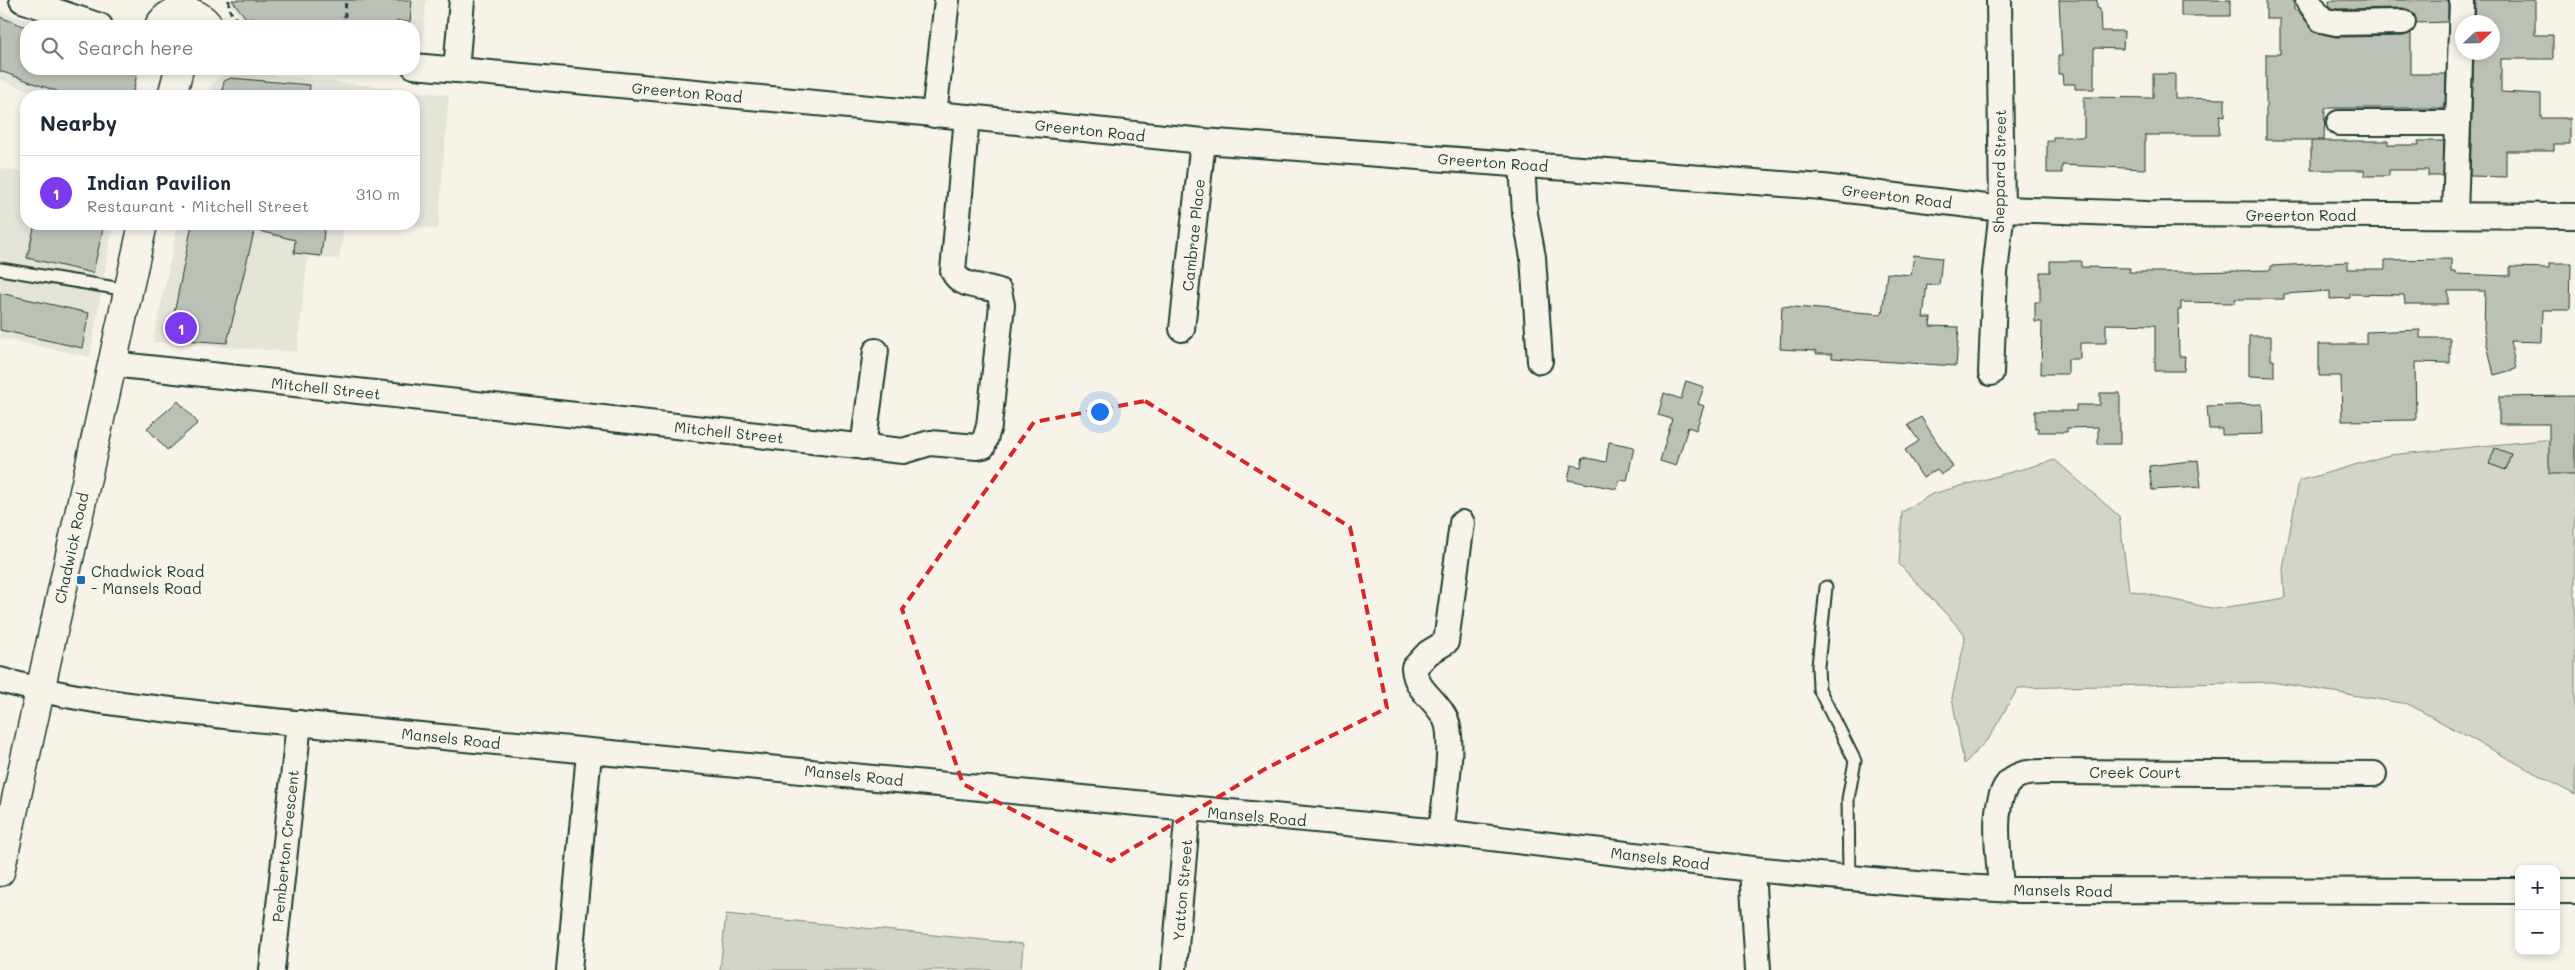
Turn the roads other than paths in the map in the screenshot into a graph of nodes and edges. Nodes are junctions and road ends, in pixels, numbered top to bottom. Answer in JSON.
{"nodes":[{"id":1,"x":22,"y":0,"type":"edge"},
{"id":2,"x":462,"y":0,"type":"edge"},
{"id":3,"x":947,"y":0,"type":"edge"},
{"id":4,"x":1999,"y":0,"type":"edge"},
{"id":5,"x":2308,"y":0,"type":"edge"},
{"id":6,"x":2462,"y":0,"type":"edge"},
{"id":7,"x":167,"y":14,"type":"edge"},
{"id":8,"x":206,"y":15,"type":"edge"},
{"id":9,"x":82,"y":20,"type":"edge"},
{"id":10,"x":2403,"y":22,"type":"dead end"},
{"id":11,"x":420,"y":67,"type":"edge"},
{"id":12,"x":456,"y":70,"type":"junction"},
{"id":13,"x":177,"y":75,"type":"edge"},
{"id":14,"x":174,"y":90,"type":"edge"},
{"id":15,"x":934,"y":115,"type":"junction"},
{"id":16,"x":967,"y":117,"type":"junction"},
{"id":17,"x":2339,"y":123,"type":"dead end"},
{"id":18,"x":2458,"y":123,"type":"junction"},
{"id":19,"x":1203,"y":141,"type":"junction"},
{"id":20,"x":1522,"y":164,"type":"junction"},
{"id":21,"x":2002,"y":209,"type":"junction"},
{"id":22,"x":2455,"y":215,"type":"junction"},
{"id":23,"x":2575,"y":216,"type":"edge"},
{"id":24,"x":143,"y":230,"type":"edge"},
{"id":25,"x":0,"y":269,"type":"edge"},
{"id":26,"x":128,"y":290,"type":"junction"},
{"id":27,"x":1182,"y":329,"type":"dead end"},
{"id":28,"x":876,"y":351,"type":"dead end"},
{"id":29,"x":112,"y":362,"type":"junction"},
{"id":30,"x":1540,"y":362,"type":"dead end"},
{"id":31,"x":1991,"y":373,"type":"dead end"},
{"id":32,"x":863,"y":447,"type":"junction"},
{"id":33,"x":1462,"y":523,"type":"dead end"},
{"id":34,"x":1826,"y":587,"type":"dead end"},
{"id":35,"x":0,"y":680,"type":"edge"},
{"id":36,"x":40,"y":691,"type":"junction"},
{"id":37,"x":299,"y":723,"type":"junction"},
{"id":38,"x":589,"y":753,"type":"junction"},
{"id":39,"x":2374,"y":774,"type":"dead end"},
{"id":40,"x":1188,"y":809,"type":"junction"},
{"id":41,"x":1442,"y":832,"type":"junction"},
{"id":42,"x":1752,"y":868,"type":"junction"},
{"id":43,"x":0,"y":872,"type":"edge"},
{"id":44,"x":1849,"y":878,"type":"junction"},
{"id":45,"x":2002,"y":889,"type":"junction"},
{"id":46,"x":2515,"y":891,"type":"edge"},
{"id":47,"x":2560,"y":891,"type":"edge"},
{"id":48,"x":2575,"y":891,"type":"edge"},
{"id":49,"x":272,"y":970,"type":"edge"},
{"id":50,"x":569,"y":970,"type":"edge"},
{"id":51,"x":1174,"y":970,"type":"edge"},
{"id":52,"x":1758,"y":970,"type":"edge"}],
"edges":[{"from":1,"to":9,"type":"street"},
{"from":2,"to":12,"type":"street"},
{"from":3,"to":15,"type":"street"},
{"from":4,"to":21,"type":"street","name":"Sheppard Street"},
{"from":5,"to":10,"type":"street"},
{"from":6,"to":18,"type":"street"},
{"from":7,"to":8,"type":"street"},
{"from":11,"to":12,"type":"street","name":"Greerton Road"},
{"from":12,"to":15,"type":"street","name":"Greerton Road"},
{"from":13,"to":14,"type":"street"},
{"from":15,"to":16,"type":"street","name":"Greerton Road"},
{"from":16,"to":19,"type":"street","name":"Greerton Road"},
{"from":16,"to":32,"type":"street","name":"Mitchell Street"},
{"from":17,"to":18,"type":"street"},
{"from":18,"to":22,"type":"street"},
{"from":19,"to":20,"type":"street","name":"Greerton Road"},
{"from":19,"to":27,"type":"street","name":"Cambrae Place"},
{"from":20,"to":21,"type":"street","name":"Greerton Road"},
{"from":20,"to":30,"type":"street"},
{"from":21,"to":22,"type":"street","name":"Greerton Road"},
{"from":21,"to":31,"type":"street","name":"Sheppard Street"},
{"from":22,"to":23,"type":"street","name":"Greerton Road"},
{"from":24,"to":26,"type":"street","name":"Chadwick Road"},
{"from":25,"to":26,"type":"lane"},
{"from":26,"to":29,"type":"street","name":"Chadwick Road"},
{"from":28,"to":32,"type":"street"},
{"from":29,"to":32,"type":"street","name":"Mitchell Street"},
{"from":29,"to":36,"type":"street","name":"Chadwick Road"},
{"from":33,"to":41,"type":"street"},
{"from":34,"to":44,"type":"lane"},
{"from":35,"to":36,"type":"street","name":"Mansels Road"},
{"from":36,"to":37,"type":"street","name":"Mansels Road"},
{"from":36,"to":43,"type":"street","name":"Chadwick Road"},
{"from":37,"to":38,"type":"street","name":"Mansels Road"},
{"from":37,"to":49,"type":"street","name":"Pemberton Crescent"},
{"from":38,"to":40,"type":"street","name":"Mansels Road"},
{"from":38,"to":50,"type":"street"},
{"from":39,"to":45,"type":"street","name":"Creek Court"},
{"from":40,"to":41,"type":"street","name":"Mansels Road"},
{"from":40,"to":51,"type":"street","name":"Yatton Street"},
{"from":41,"to":42,"type":"street","name":"Mansels Road"},
{"from":42,"to":44,"type":"street","name":"Mansels Road"},
{"from":42,"to":52,"type":"street"},
{"from":44,"to":45,"type":"street","name":"Mansels Road"},
{"from":45,"to":46,"type":"street","name":"Mansels Road"},
{"from":47,"to":48,"type":"street"}]}
